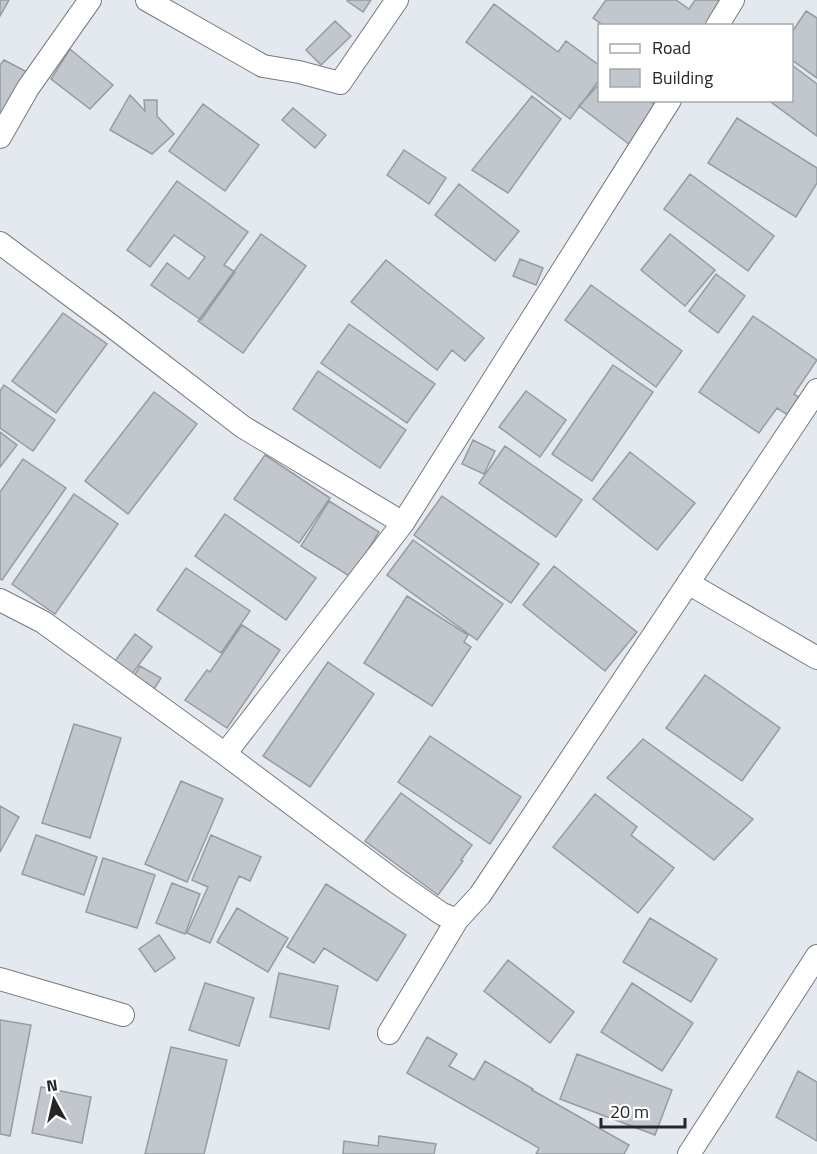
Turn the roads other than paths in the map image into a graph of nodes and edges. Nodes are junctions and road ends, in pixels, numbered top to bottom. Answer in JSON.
{"nodes":[{"id":1,"x":90,"y":0,"type":"edge"},
{"id":2,"x":147,"y":0,"type":"edge"},
{"id":3,"x":397,"y":0,"type":"edge"},
{"id":4,"x":733,"y":0,"type":"edge"},
{"id":5,"x":718,"y":24,"type":"edge"},
{"id":6,"x":669,"y":102,"type":"edge"},
{"id":7,"x":0,"y":137,"type":"edge"},
{"id":8,"x":0,"y":243,"type":"edge"},
{"id":9,"x":817,"y":390,"type":"edge"},
{"id":10,"x":403,"y":523,"type":"junction"},
{"id":11,"x":688,"y":583,"type":"junction"},
{"id":12,"x":0,"y":600,"type":"edge"},
{"id":13,"x":817,"y":658,"type":"edge"},
{"id":14,"x":225,"y":754,"type":"junction"},
{"id":15,"x":457,"y":920,"type":"junction"},
{"id":16,"x":817,"y":956,"type":"edge"},
{"id":17,"x":0,"y":980,"type":"edge"},
{"id":18,"x":123,"y":1015,"type":"dead end"},
{"id":19,"x":389,"y":1034,"type":"dead end"},
{"id":20,"x":689,"y":1154,"type":"edge"}],
"edges":[{"from":1,"to":7,"type":"street"},
{"from":2,"to":3,"type":"street"},
{"from":4,"to":5,"type":"street"},
{"from":6,"to":10,"type":"street"},
{"from":8,"to":10,"type":"street"},
{"from":9,"to":11,"type":"street"},
{"from":10,"to":14,"type":"street"},
{"from":11,"to":13,"type":"street"},
{"from":11,"to":15,"type":"street"},
{"from":12,"to":14,"type":"street"},
{"from":14,"to":15,"type":"street"},
{"from":15,"to":19,"type":"street"},
{"from":16,"to":20,"type":"street"},
{"from":17,"to":18,"type":"street"}]}
